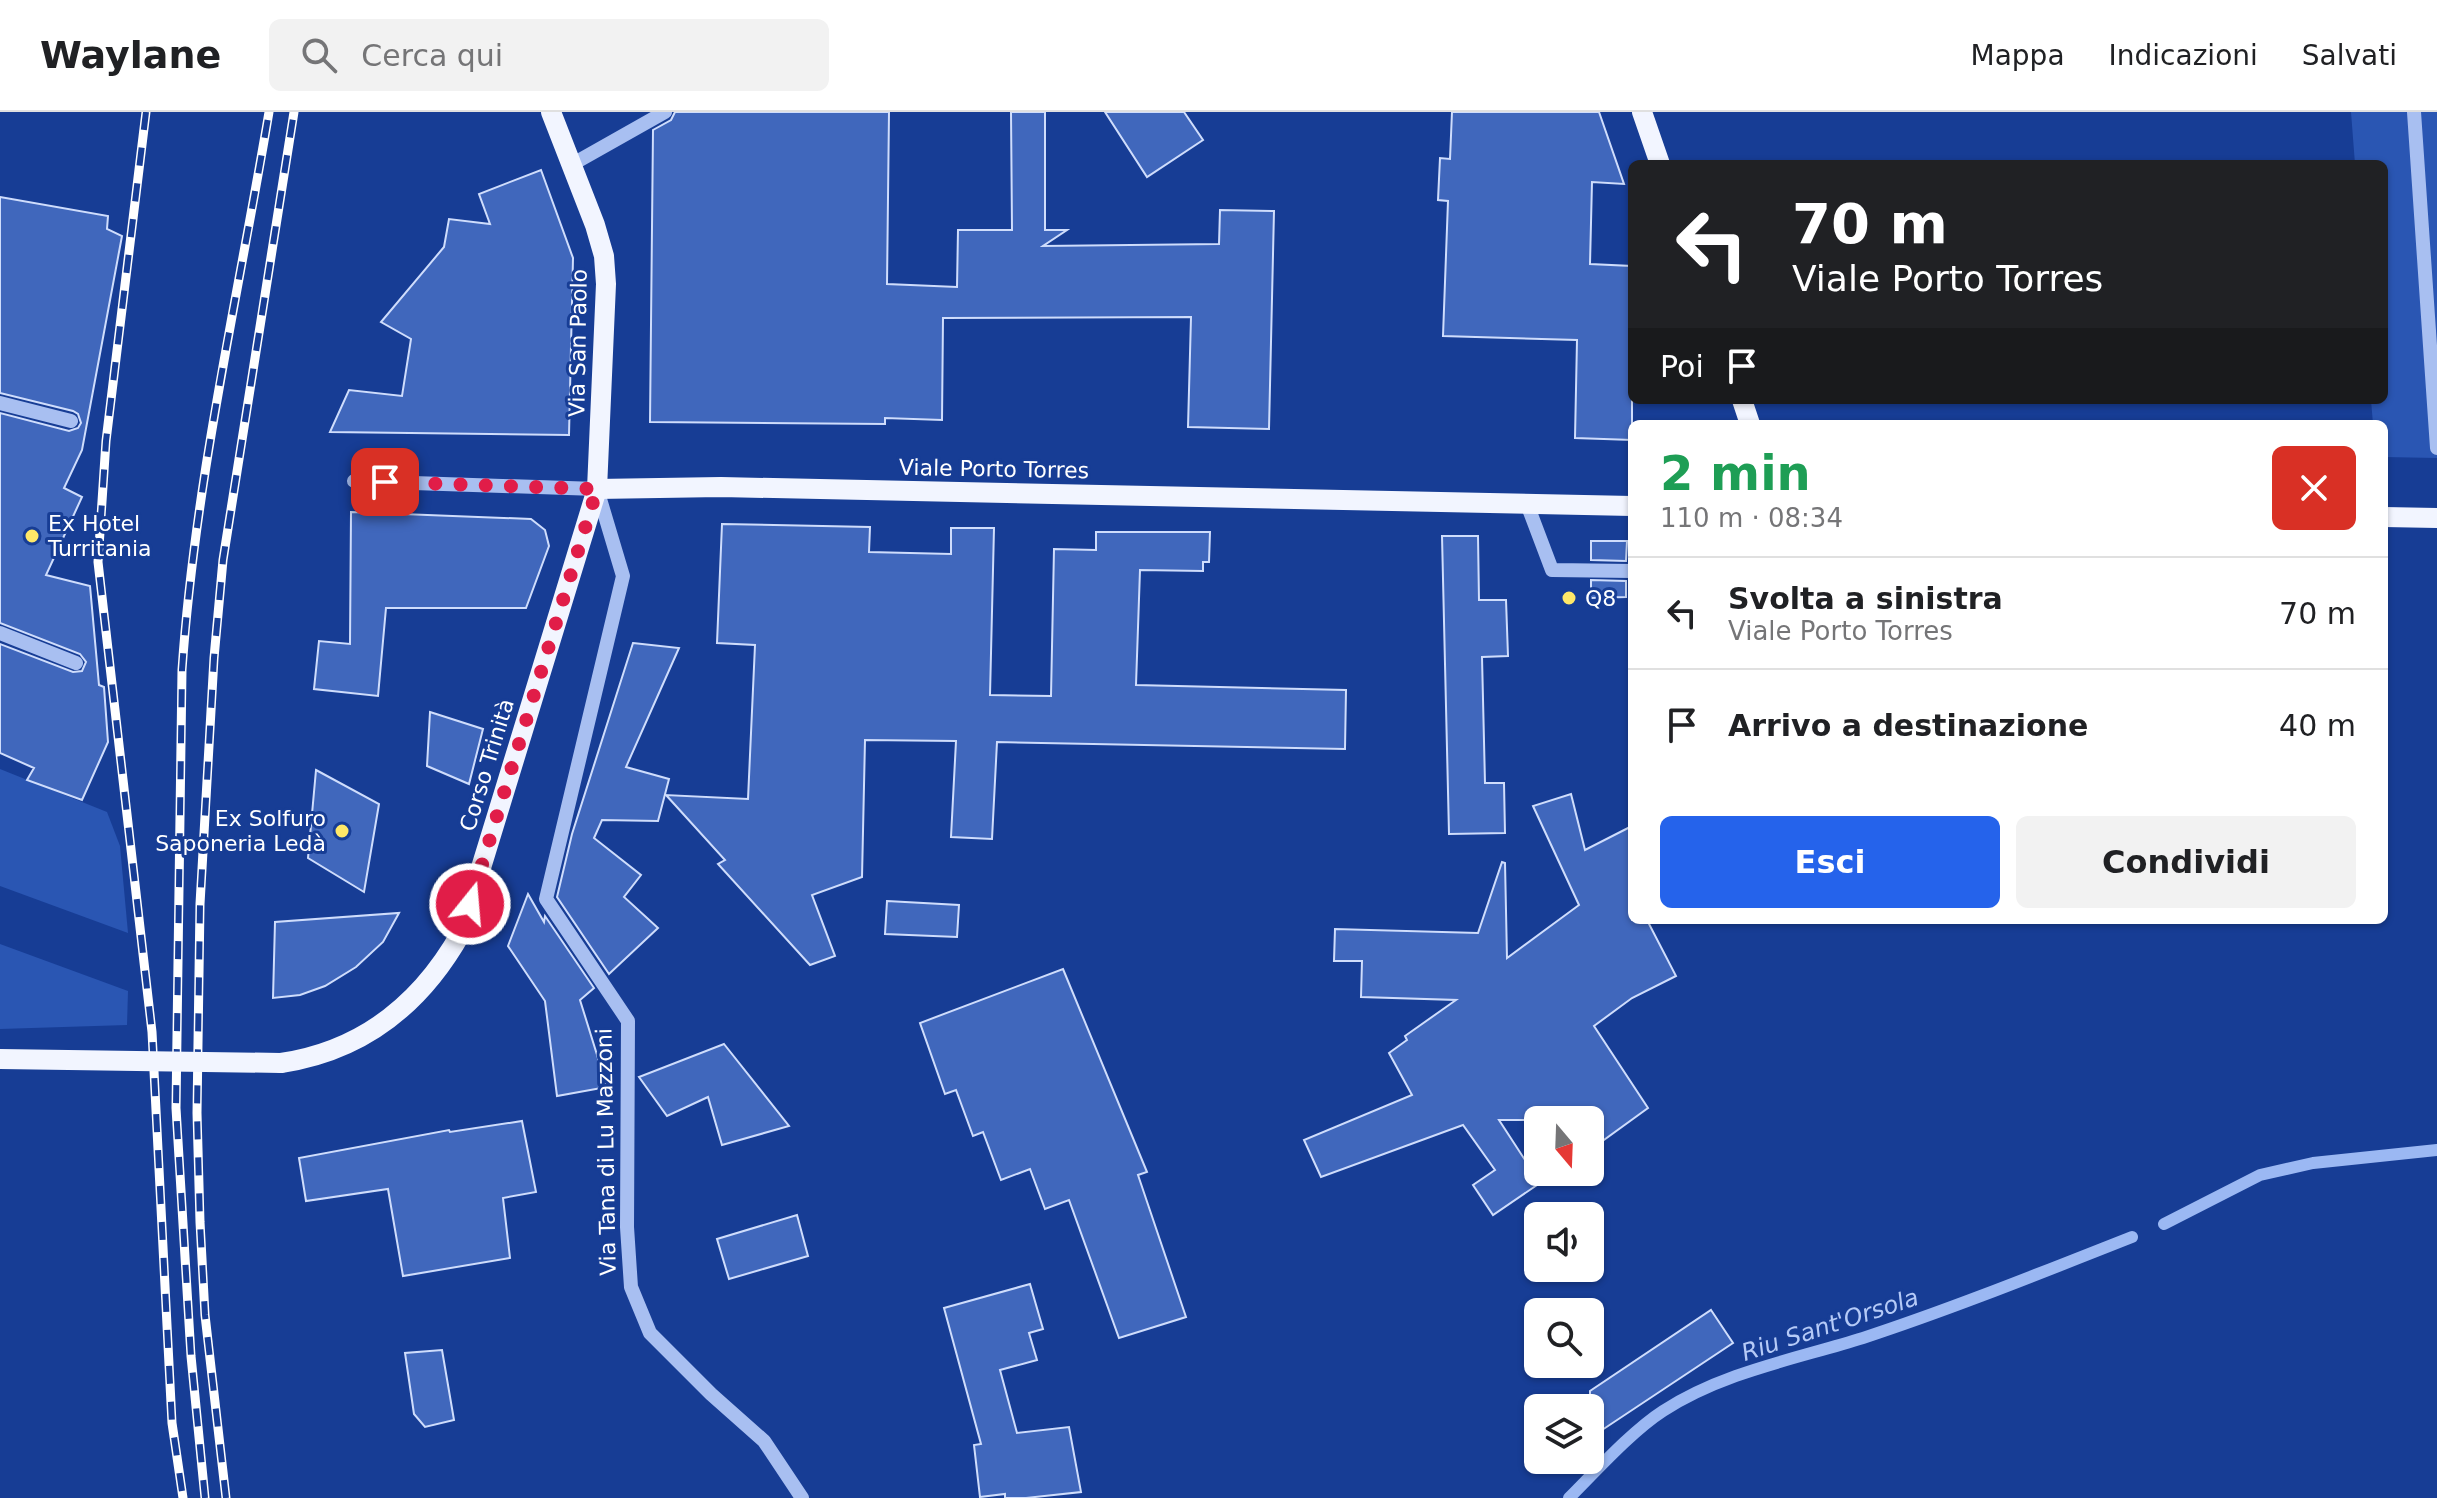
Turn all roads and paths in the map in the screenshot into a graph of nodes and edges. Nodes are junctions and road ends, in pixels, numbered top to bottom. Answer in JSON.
{"nodes":[{"id":1,"x":551,"y":112,"type":"edge"},
{"id":2,"x":665,"y":112,"type":"edge"},
{"id":3,"x":1642,"y":112,"type":"edge"},
{"id":4,"x":2414,"y":112,"type":"edge"},
{"id":5,"x":1659,"y":160,"type":"edge"},
{"id":6,"x":571,"y":165,"type":"junction"},
{"id":7,"x":0,"y":403,"type":"edge"},
{"id":8,"x":71,"y":421,"type":"dead end"},
{"id":9,"x":2437,"y":448,"type":"edge"},
{"id":10,"x":354,"y":481,"type":"dead end"},
{"id":11,"x":597,"y":489,"type":"junction"},
{"id":12,"x":1527,"y":504,"type":"junction"},
{"id":13,"x":1628,"y":506,"type":"edge"},
{"id":14,"x":2388,"y":517,"type":"edge"},
{"id":15,"x":2437,"y":518,"type":"edge"},
{"id":16,"x":1628,"y":571,"type":"edge"},
{"id":17,"x":0,"y":633,"type":"edge"},
{"id":18,"x":76,"y":663,"type":"dead end"},
{"id":19,"x":0,"y":1059,"type":"edge"},
{"id":20,"x":802,"y":1498,"type":"edge"}],
"edges":[{"from":1,"to":6,"type":"main road","name":"Via San Paolo"},
{"from":2,"to":6,"type":"street"},
{"from":3,"to":5,"type":"main road"},
{"from":4,"to":9,"type":"street"},
{"from":6,"to":11,"type":"main road","name":"Via San Paolo"},
{"from":7,"to":8,"type":"street"},
{"from":10,"to":11,"type":"street","name":"Viale Porto Torres"},
{"from":11,"to":12,"type":"main road","name":"Viale Porto Torres"},
{"from":11,"to":19,"type":"main road","name":"Corso Trinità","bridge":true},
{"from":11,"to":20,"type":"street","name":"Via Tana di Lu Mazzoni"},
{"from":12,"to":13,"type":"main road","name":"Viale Porto Torres"},
{"from":12,"to":16,"type":"street"},
{"from":14,"to":15,"type":"main road"},
{"from":17,"to":18,"type":"street"}]}
